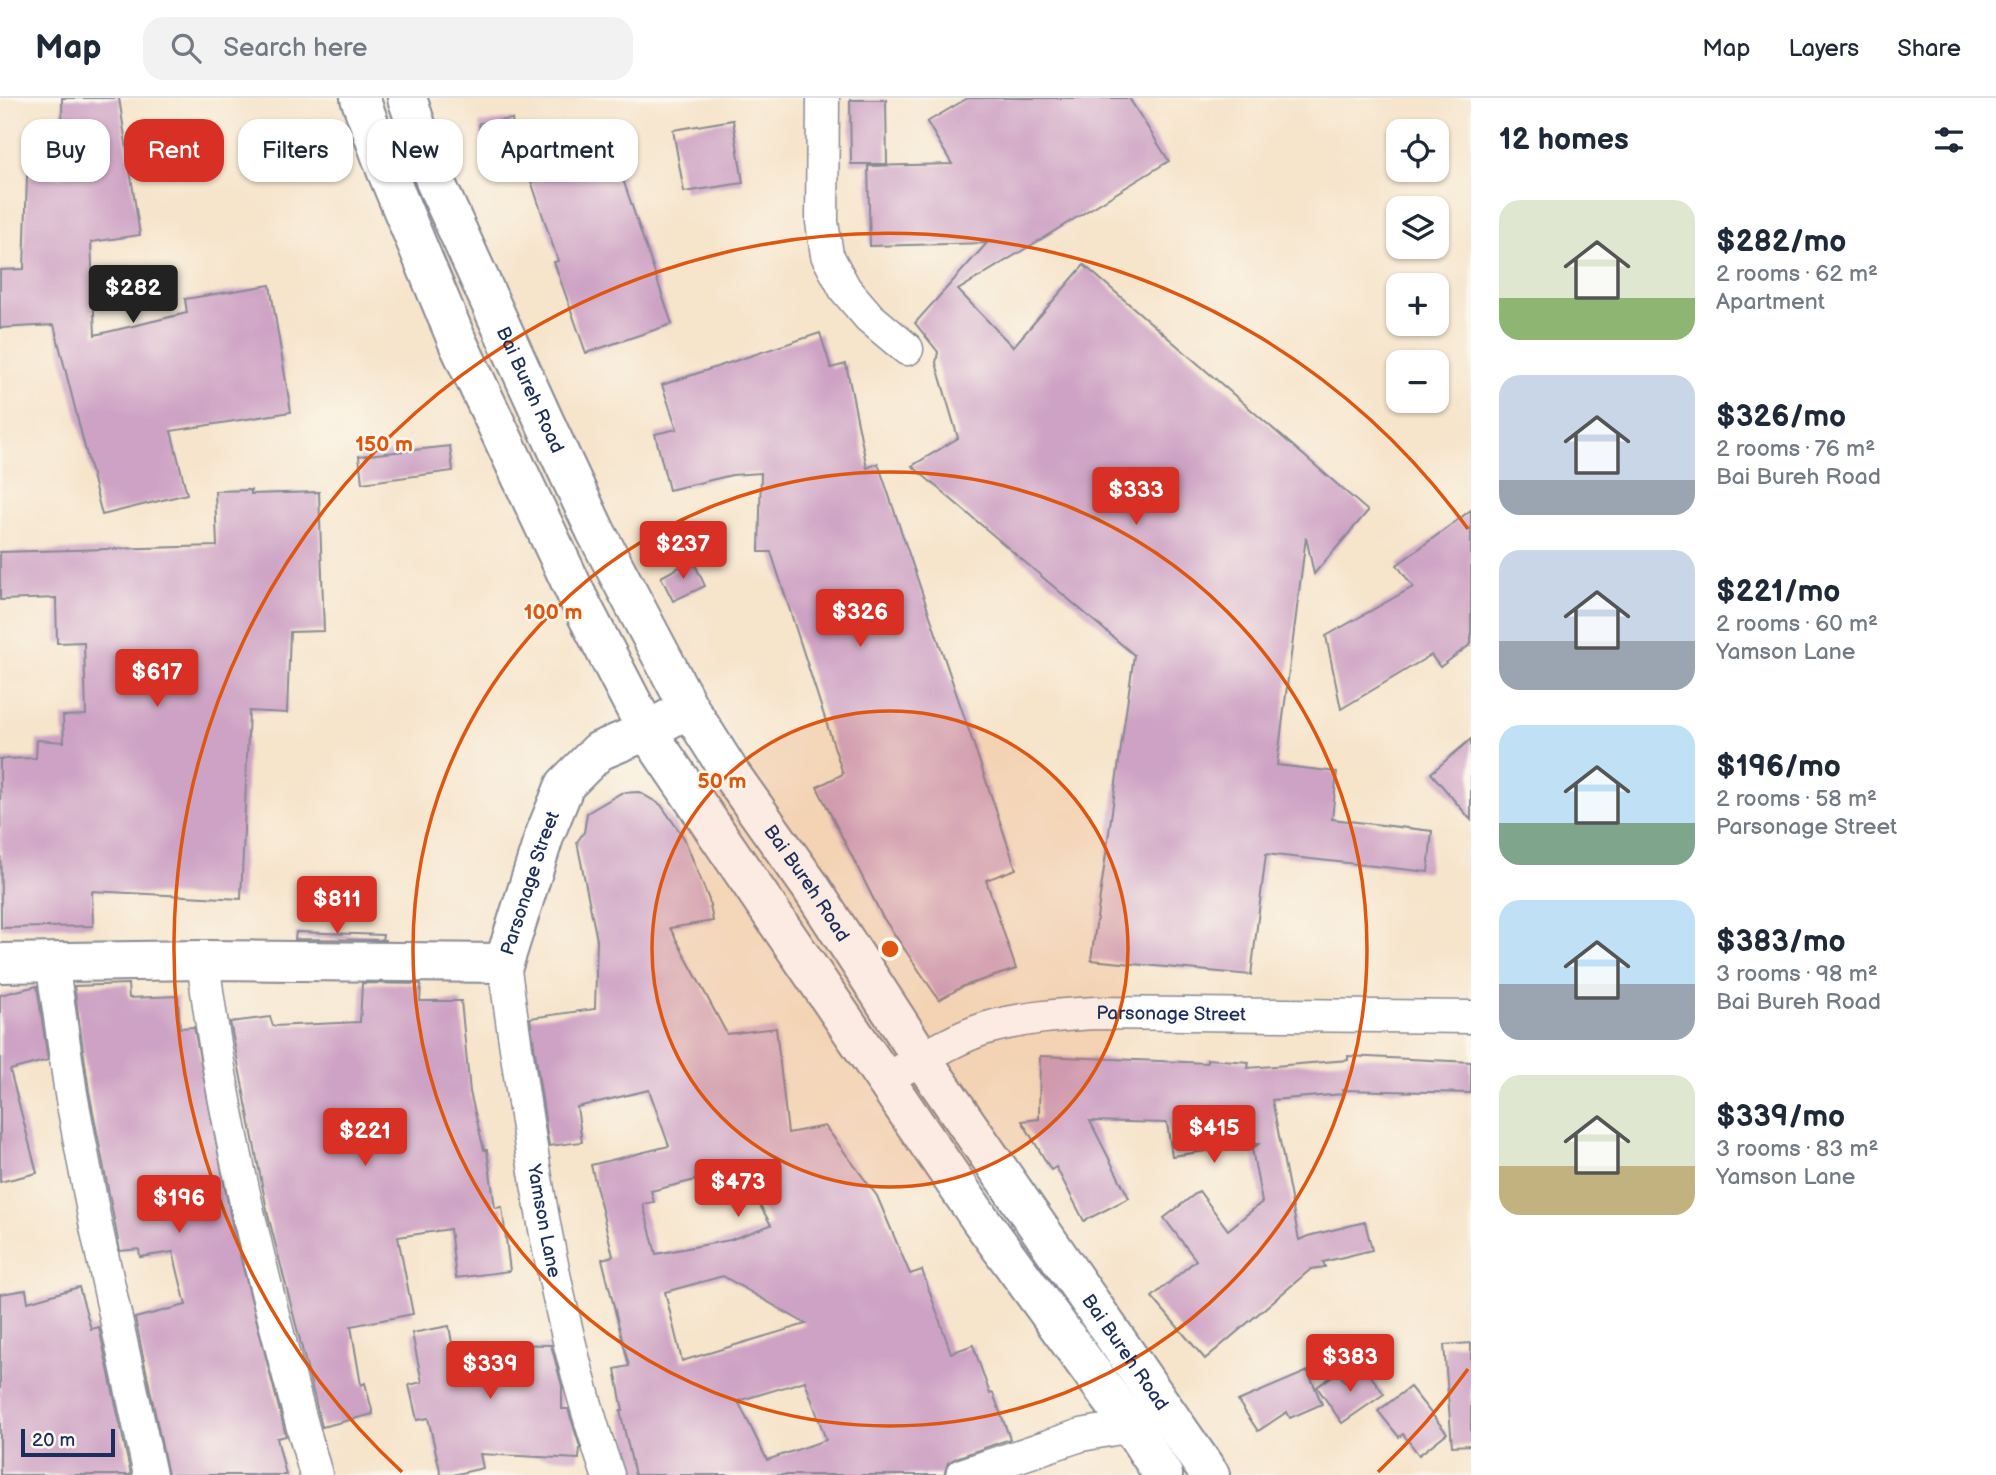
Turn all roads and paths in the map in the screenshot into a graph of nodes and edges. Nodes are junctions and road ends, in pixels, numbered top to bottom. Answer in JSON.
{"nodes":[{"id":1,"x":360,"y":98,"type":"edge"},
{"id":2,"x":407,"y":98,"type":"edge"},
{"id":3,"x":823,"y":98,"type":"edge"},
{"id":4,"x":907,"y":349,"type":"dead end"},
{"id":5,"x":690,"y":708,"type":"junction"},
{"id":6,"x":647,"y":731,"type":"junction"},
{"id":7,"x":203,"y":960,"type":"junction"},
{"id":8,"x":52,"y":961,"type":"junction"},
{"id":9,"x":0,"y":962,"type":"edge"},
{"id":10,"x":503,"y":963,"type":"junction"},
{"id":11,"x":1471,"y":1017,"type":"edge"},
{"id":12,"x":922,"y":1059,"type":"junction"},
{"id":13,"x":884,"y":1080,"type":"junction"},
{"id":14,"x":1131,"y":1426,"type":"junction"},
{"id":15,"x":150,"y":1475,"type":"edge"},
{"id":16,"x":316,"y":1475,"type":"edge"},
{"id":17,"x":608,"y":1475,"type":"edge"},
{"id":18,"x":962,"y":1475,"type":"edge"},
{"id":19,"x":1163,"y":1475,"type":"edge"},
{"id":20,"x":1210,"y":1475,"type":"edge"}],
"edges":[{"from":1,"to":6,"type":"main road"},
{"from":2,"to":5,"type":"main road","name":"Bai Bureh Road"},
{"from":3,"to":4,"type":"street"},
{"from":5,"to":6,"type":"main road","name":"Parsonage Street"},
{"from":5,"to":12,"type":"main road","name":"Bai Bureh Road"},
{"from":6,"to":10,"type":"main road","name":"Parsonage Street"},
{"from":6,"to":13,"type":"main road"},
{"from":7,"to":8,"type":"main road","name":"Parsonage Street"},
{"from":7,"to":10,"type":"main road","name":"Parsonage Street"},
{"from":7,"to":16,"type":"street"},
{"from":8,"to":9,"type":"main road","name":"Parsonage Street"},
{"from":8,"to":15,"type":"street"},
{"from":10,"to":17,"type":"street","name":"Yamson Lane"},
{"from":11,"to":12,"type":"street","name":"Parsonage Street"},
{"from":12,"to":13,"type":"street","name":"Parsonage Street"},
{"from":12,"to":20,"type":"main road","name":"Bai Bureh Road"},
{"from":13,"to":14,"type":"main road"},
{"from":14,"to":18,"type":"street"},
{"from":14,"to":19,"type":"main road"}]}
